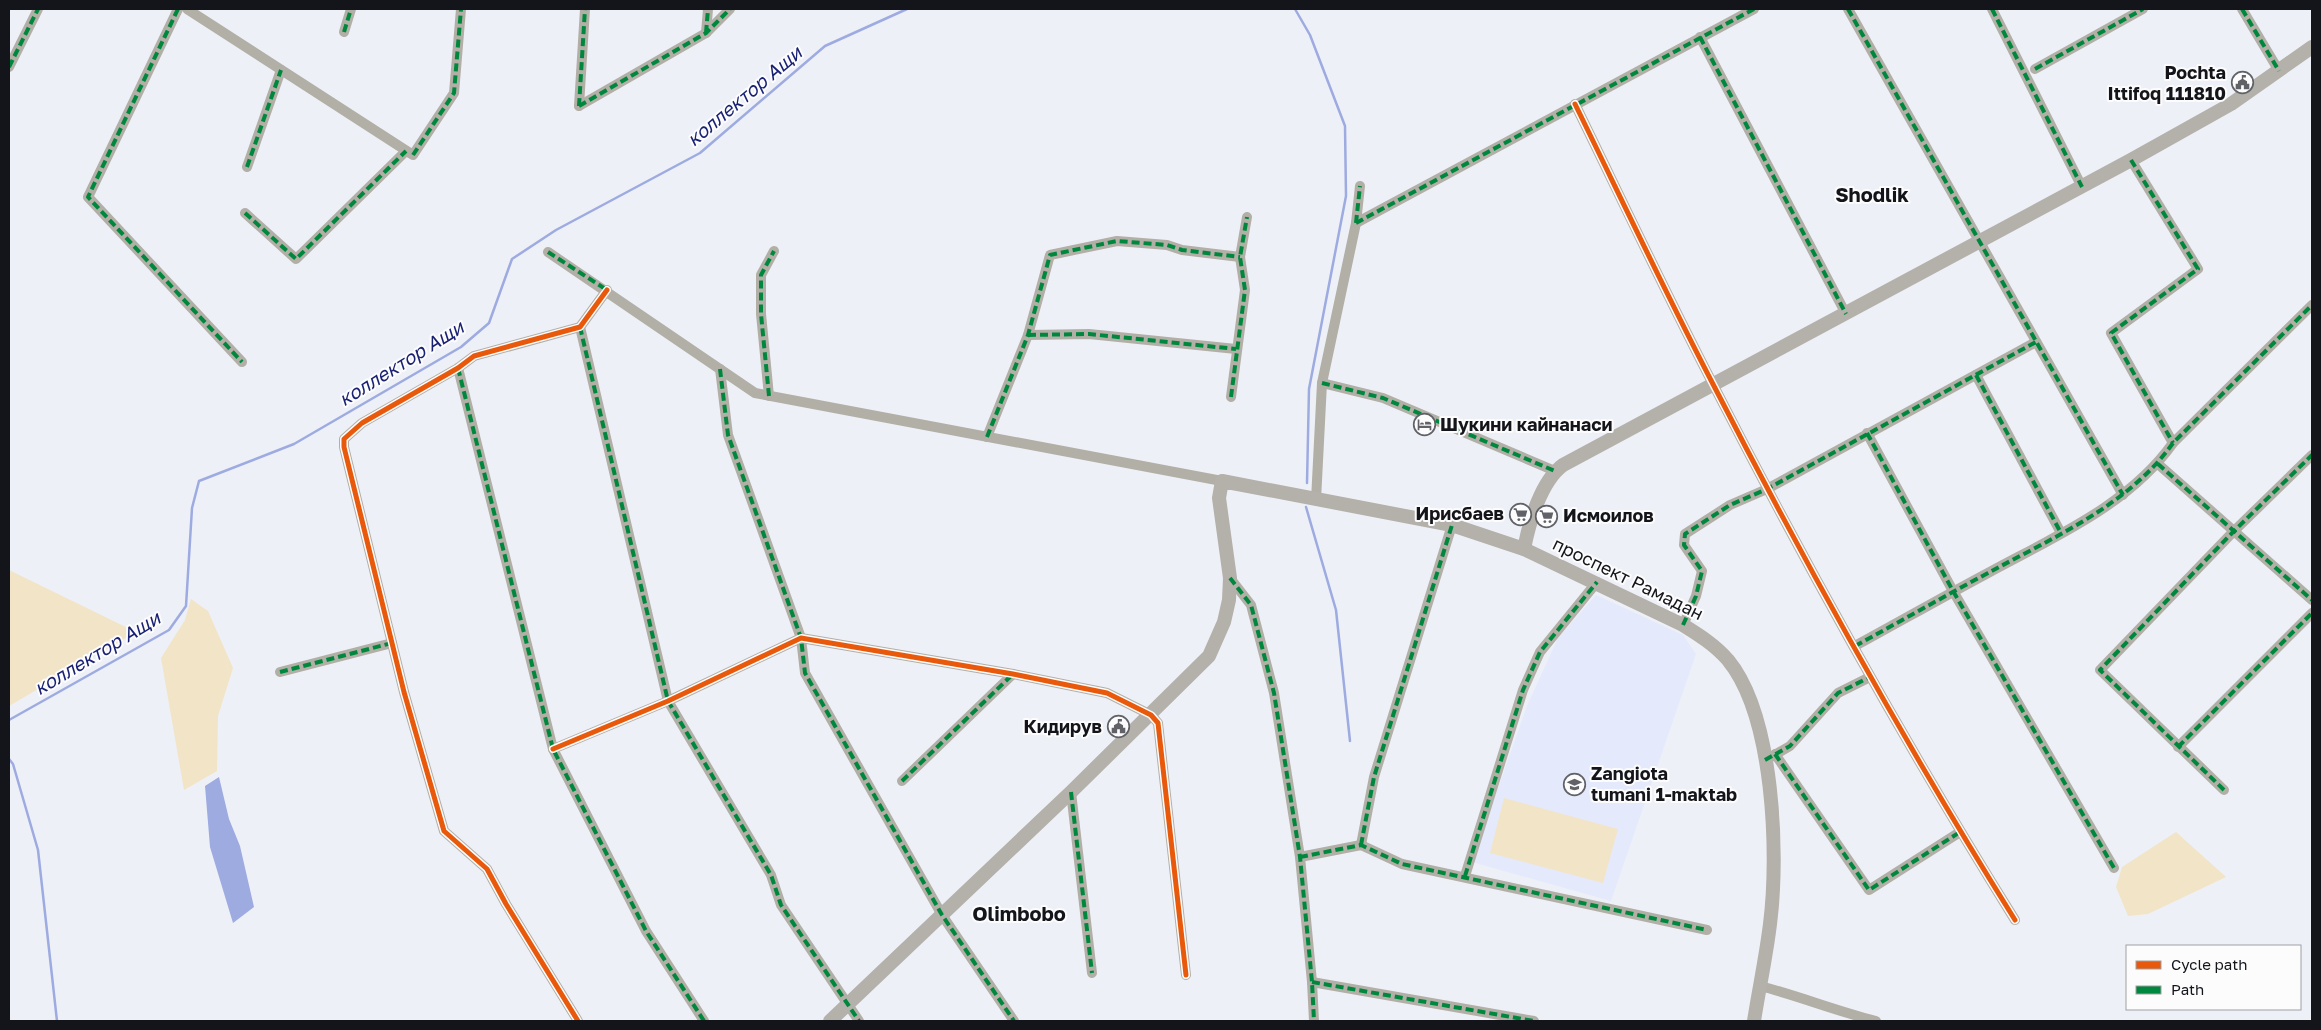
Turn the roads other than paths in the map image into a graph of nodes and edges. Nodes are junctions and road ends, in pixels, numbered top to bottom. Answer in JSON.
{"nodes":[{"id":1,"x":38,"y":9,"type":"edge"},
{"id":2,"x":178,"y":9,"type":"edge"},
{"id":3,"x":187,"y":9,"type":"edge"},
{"id":4,"x":351,"y":9,"type":"edge"},
{"id":5,"x":461,"y":9,"type":"edge"},
{"id":6,"x":585,"y":9,"type":"edge"},
{"id":7,"x":708,"y":9,"type":"edge"},
{"id":8,"x":730,"y":9,"type":"edge"},
{"id":9,"x":1754,"y":9,"type":"edge"},
{"id":10,"x":1848,"y":9,"type":"edge"},
{"id":11,"x":1992,"y":9,"type":"edge"},
{"id":12,"x":2143,"y":9,"type":"edge"},
{"id":13,"x":2242,"y":9,"type":"edge"},
{"id":14,"x":344,"y":32,"type":"dead end"},
{"id":15,"x":706,"y":33,"type":"junction"},
{"id":16,"x":1700,"y":37,"type":"junction"},
{"id":17,"x":2312,"y":47,"type":"edge"},
{"id":18,"x":9,"y":67,"type":"edge"},
{"id":19,"x":2035,"y":69,"type":"dead end"},
{"id":20,"x":281,"y":70,"type":"junction"},
{"id":21,"x":2279,"y":71,"type":"junction"},
{"id":22,"x":1575,"y":104,"type":"junction"},
{"id":23,"x":406,"y":151,"type":"junction"},
{"id":24,"x":2131,"y":160,"type":"junction"},
{"id":25,"x":247,"y":167,"type":"dead end"},
{"id":26,"x":1360,"y":186,"type":"dead end"},
{"id":27,"x":2082,"y":187,"type":"junction"},
{"id":28,"x":245,"y":213,"type":"dead end"},
{"id":29,"x":1247,"y":218,"type":"dead end"},
{"id":30,"x":1356,"y":223,"type":"junction"},
{"id":31,"x":1979,"y":242,"type":"junction"},
{"id":32,"x":774,"y":251,"type":"dead end"},
{"id":33,"x":548,"y":252,"type":"dead end"},
{"id":34,"x":1240,"y":257,"type":"junction"},
{"id":35,"x":607,"y":290,"type":"junction"},
{"id":36,"x":2312,"y":305,"type":"edge"},
{"id":37,"x":1846,"y":314,"type":"junction"},
{"id":38,"x":580,"y":327,"type":"junction"},
{"id":39,"x":1028,"y":335,"type":"junction"},
{"id":40,"x":2036,"y":342,"type":"junction"},
{"id":41,"x":1236,"y":349,"type":"junction"},
{"id":42,"x":242,"y":362,"type":"dead end"},
{"id":43,"x":458,"y":368,"type":"junction"},
{"id":44,"x":720,"y":369,"type":"junction"},
{"id":45,"x":1976,"y":375,"type":"junction"},
{"id":46,"x":1322,"y":383,"type":"junction"},
{"id":47,"x":1713,"y":385,"type":"junction"},
{"id":48,"x":769,"y":396,"type":"junction"},
{"id":49,"x":1231,"y":396,"type":"dead end"},
{"id":50,"x":1867,"y":434,"type":"junction"},
{"id":51,"x":987,"y":437,"type":"junction"},
{"id":52,"x":2173,"y":443,"type":"junction"},
{"id":53,"x":2312,"y":455,"type":"edge"},
{"id":54,"x":2158,"y":464,"type":"junction"},
{"id":55,"x":1555,"y":471,"type":"junction"},
{"id":56,"x":1222,"y":481,"type":"junction"},
{"id":57,"x":1767,"y":489,"type":"junction"},
{"id":58,"x":2123,"y":495,"type":"junction"},
{"id":59,"x":1316,"y":500,"type":"junction"},
{"id":60,"x":1452,"y":525,"type":"junction"},
{"id":61,"x":2233,"y":532,"type":"junction"},
{"id":62,"x":2061,"y":533,"type":"junction"},
{"id":63,"x":1524,"y":549,"type":"junction"},
{"id":64,"x":1230,"y":578,"type":"junction"},
{"id":65,"x":1598,"y":582,"type":"junction"},
{"id":66,"x":1953,"y":591,"type":"junction"},
{"id":67,"x":2312,"y":600,"type":"edge"},
{"id":68,"x":2312,"y":613,"type":"edge"},
{"id":69,"x":1683,"y":625,"type":"junction"},
{"id":70,"x":801,"y":638,"type":"junction"},
{"id":71,"x":392,"y":643,"type":"junction"},
{"id":72,"x":1855,"y":646,"type":"junction"},
{"id":73,"x":280,"y":672,"type":"dead end"},
{"id":74,"x":1013,"y":674,"type":"junction"},
{"id":75,"x":1870,"y":677,"type":"junction"},
{"id":76,"x":668,"y":701,"type":"junction"},
{"id":77,"x":1151,"y":715,"type":"junction"},
{"id":78,"x":2178,"y":747,"type":"junction"},
{"id":79,"x":553,"y":750,"type":"junction"},
{"id":80,"x":1770,"y":757,"type":"junction"},
{"id":81,"x":902,"y":782,"type":"dead end"},
{"id":82,"x":2224,"y":790,"type":"dead end"},
{"id":83,"x":1071,"y":792,"type":"junction"},
{"id":84,"x":1960,"y":832,"type":"junction"},
{"id":85,"x":1361,"y":846,"type":"junction"},
{"id":86,"x":1300,"y":857,"type":"junction"},
{"id":87,"x":2114,"y":868,"type":"dead end"},
{"id":88,"x":1465,"y":876,"type":"junction"},
{"id":89,"x":942,"y":915,"type":"junction"},
{"id":90,"x":2015,"y":920,"type":"dead end"},
{"id":91,"x":1707,"y":930,"type":"dead end"},
{"id":92,"x":1092,"y":973,"type":"dead end"},
{"id":93,"x":1186,"y":975,"type":"dead end"},
{"id":94,"x":1312,"y":982,"type":"junction"},
{"id":95,"x":1760,"y":986,"type":"junction"},
{"id":96,"x":848,"y":1006,"type":"junction"},
{"id":97,"x":578,"y":1021,"type":"edge"},
{"id":98,"x":704,"y":1021,"type":"edge"},
{"id":99,"x":830,"y":1021,"type":"edge"},
{"id":100,"x":859,"y":1021,"type":"edge"},
{"id":101,"x":1014,"y":1021,"type":"edge"},
{"id":102,"x":1314,"y":1021,"type":"edge"},
{"id":103,"x":1534,"y":1021,"type":"edge"},
{"id":104,"x":1754,"y":1021,"type":"edge"},
{"id":105,"x":1876,"y":1021,"type":"edge"}],
"edges":[{"from":1,"to":18,"type":"street"},
{"from":2,"to":42,"type":"street"},
{"from":3,"to":20,"type":"street"},
{"from":4,"to":14,"type":"street"},
{"from":5,"to":23,"type":"street"},
{"from":6,"to":15,"type":"street"},
{"from":7,"to":15,"type":"street"},
{"from":8,"to":15,"type":"street"},
{"from":9,"to":16,"type":"street"},
{"from":10,"to":31,"type":"street"},
{"from":11,"to":27,"type":"street"},
{"from":12,"to":19,"type":"street"},
{"from":13,"to":21,"type":"street"},
{"from":16,"to":22,"type":"street"},
{"from":16,"to":37,"type":"street"},
{"from":17,"to":21,"type":"main road"},
{"from":20,"to":23,"type":"street"},
{"from":20,"to":25,"type":"street"},
{"from":21,"to":24,"type":"main road"},
{"from":22,"to":30,"type":"street"},
{"from":22,"to":47,"type":"street"},
{"from":23,"to":28,"type":"street"},
{"from":24,"to":27,"type":"main road"},
{"from":24,"to":52,"type":"street"},
{"from":26,"to":30,"type":"street"},
{"from":27,"to":31,"type":"main road"},
{"from":29,"to":34,"type":"street"},
{"from":30,"to":46,"type":"street"},
{"from":31,"to":37,"type":"main road"},
{"from":31,"to":40,"type":"street"},
{"from":32,"to":48,"type":"street"},
{"from":33,"to":35,"type":"street"},
{"from":34,"to":39,"type":"street"},
{"from":34,"to":41,"type":"street"},
{"from":35,"to":38,"type":"street"},
{"from":35,"to":44,"type":"street"},
{"from":36,"to":52,"type":"street"},
{"from":37,"to":47,"type":"main road"},
{"from":38,"to":43,"type":"street"},
{"from":38,"to":76,"type":"street"},
{"from":39,"to":41,"type":"street"},
{"from":39,"to":51,"type":"street"},
{"from":40,"to":45,"type":"street"},
{"from":40,"to":58,"type":"street"},
{"from":41,"to":49,"type":"street"},
{"from":43,"to":71,"type":"street"},
{"from":43,"to":79,"type":"street"},
{"from":44,"to":48,"type":"street"},
{"from":44,"to":70,"type":"street"},
{"from":45,"to":50,"type":"street"},
{"from":45,"to":62,"type":"street"},
{"from":46,"to":55,"type":"street"},
{"from":46,"to":59,"type":"street"},
{"from":47,"to":55,"type":"main road"},
{"from":47,"to":57,"type":"street"},
{"from":48,"to":51,"type":"street"},
{"from":50,"to":57,"type":"street"},
{"from":50,"to":66,"type":"street"},
{"from":51,"to":56,"type":"street"},
{"from":52,"to":54,"type":"street"},
{"from":53,"to":61,"type":"street"},
{"from":54,"to":58,"type":"street"},
{"from":54,"to":61,"type":"street"},
{"from":55,"to":63,"type":"main road"},
{"from":56,"to":59,"type":"main road","name":"проспект Рамадан"},
{"from":56,"to":64,"type":"main road"},
{"from":57,"to":69,"type":"street"},
{"from":57,"to":72,"type":"street"},
{"from":58,"to":62,"type":"street"},
{"from":59,"to":60,"type":"main road","name":"проспект Рамадан"},
{"from":60,"to":63,"type":"main road","name":"проспект Рамадан"},
{"from":60,"to":85,"type":"street"},
{"from":61,"to":67,"type":"street"},
{"from":61,"to":78,"type":"street"},
{"from":62,"to":66,"type":"street"},
{"from":63,"to":65,"type":"main road","name":"проспект Рамадан"},
{"from":64,"to":77,"type":"main road"},
{"from":64,"to":86,"type":"street"},
{"from":65,"to":69,"type":"main road","name":"проспект Рамадан"},
{"from":65,"to":88,"type":"street"},
{"from":66,"to":72,"type":"street"},
{"from":66,"to":87,"type":"street"},
{"from":68,"to":78,"type":"street"},
{"from":69,"to":80,"type":"main road","name":"проспект Рамадан"},
{"from":70,"to":74,"type":"street"},
{"from":70,"to":76,"type":"street"},
{"from":70,"to":89,"type":"street"},
{"from":71,"to":73,"type":"street"},
{"from":71,"to":97,"type":"street"},
{"from":72,"to":75,"type":"street"},
{"from":74,"to":77,"type":"street"},
{"from":74,"to":81,"type":"street"},
{"from":75,"to":80,"type":"street"},
{"from":75,"to":84,"type":"street"},
{"from":76,"to":79,"type":"street"},
{"from":76,"to":96,"type":"street"},
{"from":77,"to":83,"type":"main road"},
{"from":77,"to":93,"type":"street"},
{"from":78,"to":82,"type":"street"},
{"from":79,"to":98,"type":"street"},
{"from":80,"to":84,"type":"street"},
{"from":80,"to":95,"type":"main road","name":"проспект Рамадан"},
{"from":83,"to":89,"type":"main road"},
{"from":83,"to":92,"type":"street"},
{"from":84,"to":90,"type":"street"},
{"from":85,"to":86,"type":"street"},
{"from":85,"to":88,"type":"street"},
{"from":86,"to":94,"type":"street"},
{"from":88,"to":91,"type":"street"},
{"from":89,"to":96,"type":"main road"},
{"from":89,"to":101,"type":"street"},
{"from":94,"to":102,"type":"street"},
{"from":94,"to":103,"type":"street"},
{"from":95,"to":104,"type":"main road","name":"проспект Рамадан"},
{"from":95,"to":105,"type":"street"},
{"from":96,"to":99,"type":"main road"},
{"from":96,"to":100,"type":"street"}]}
